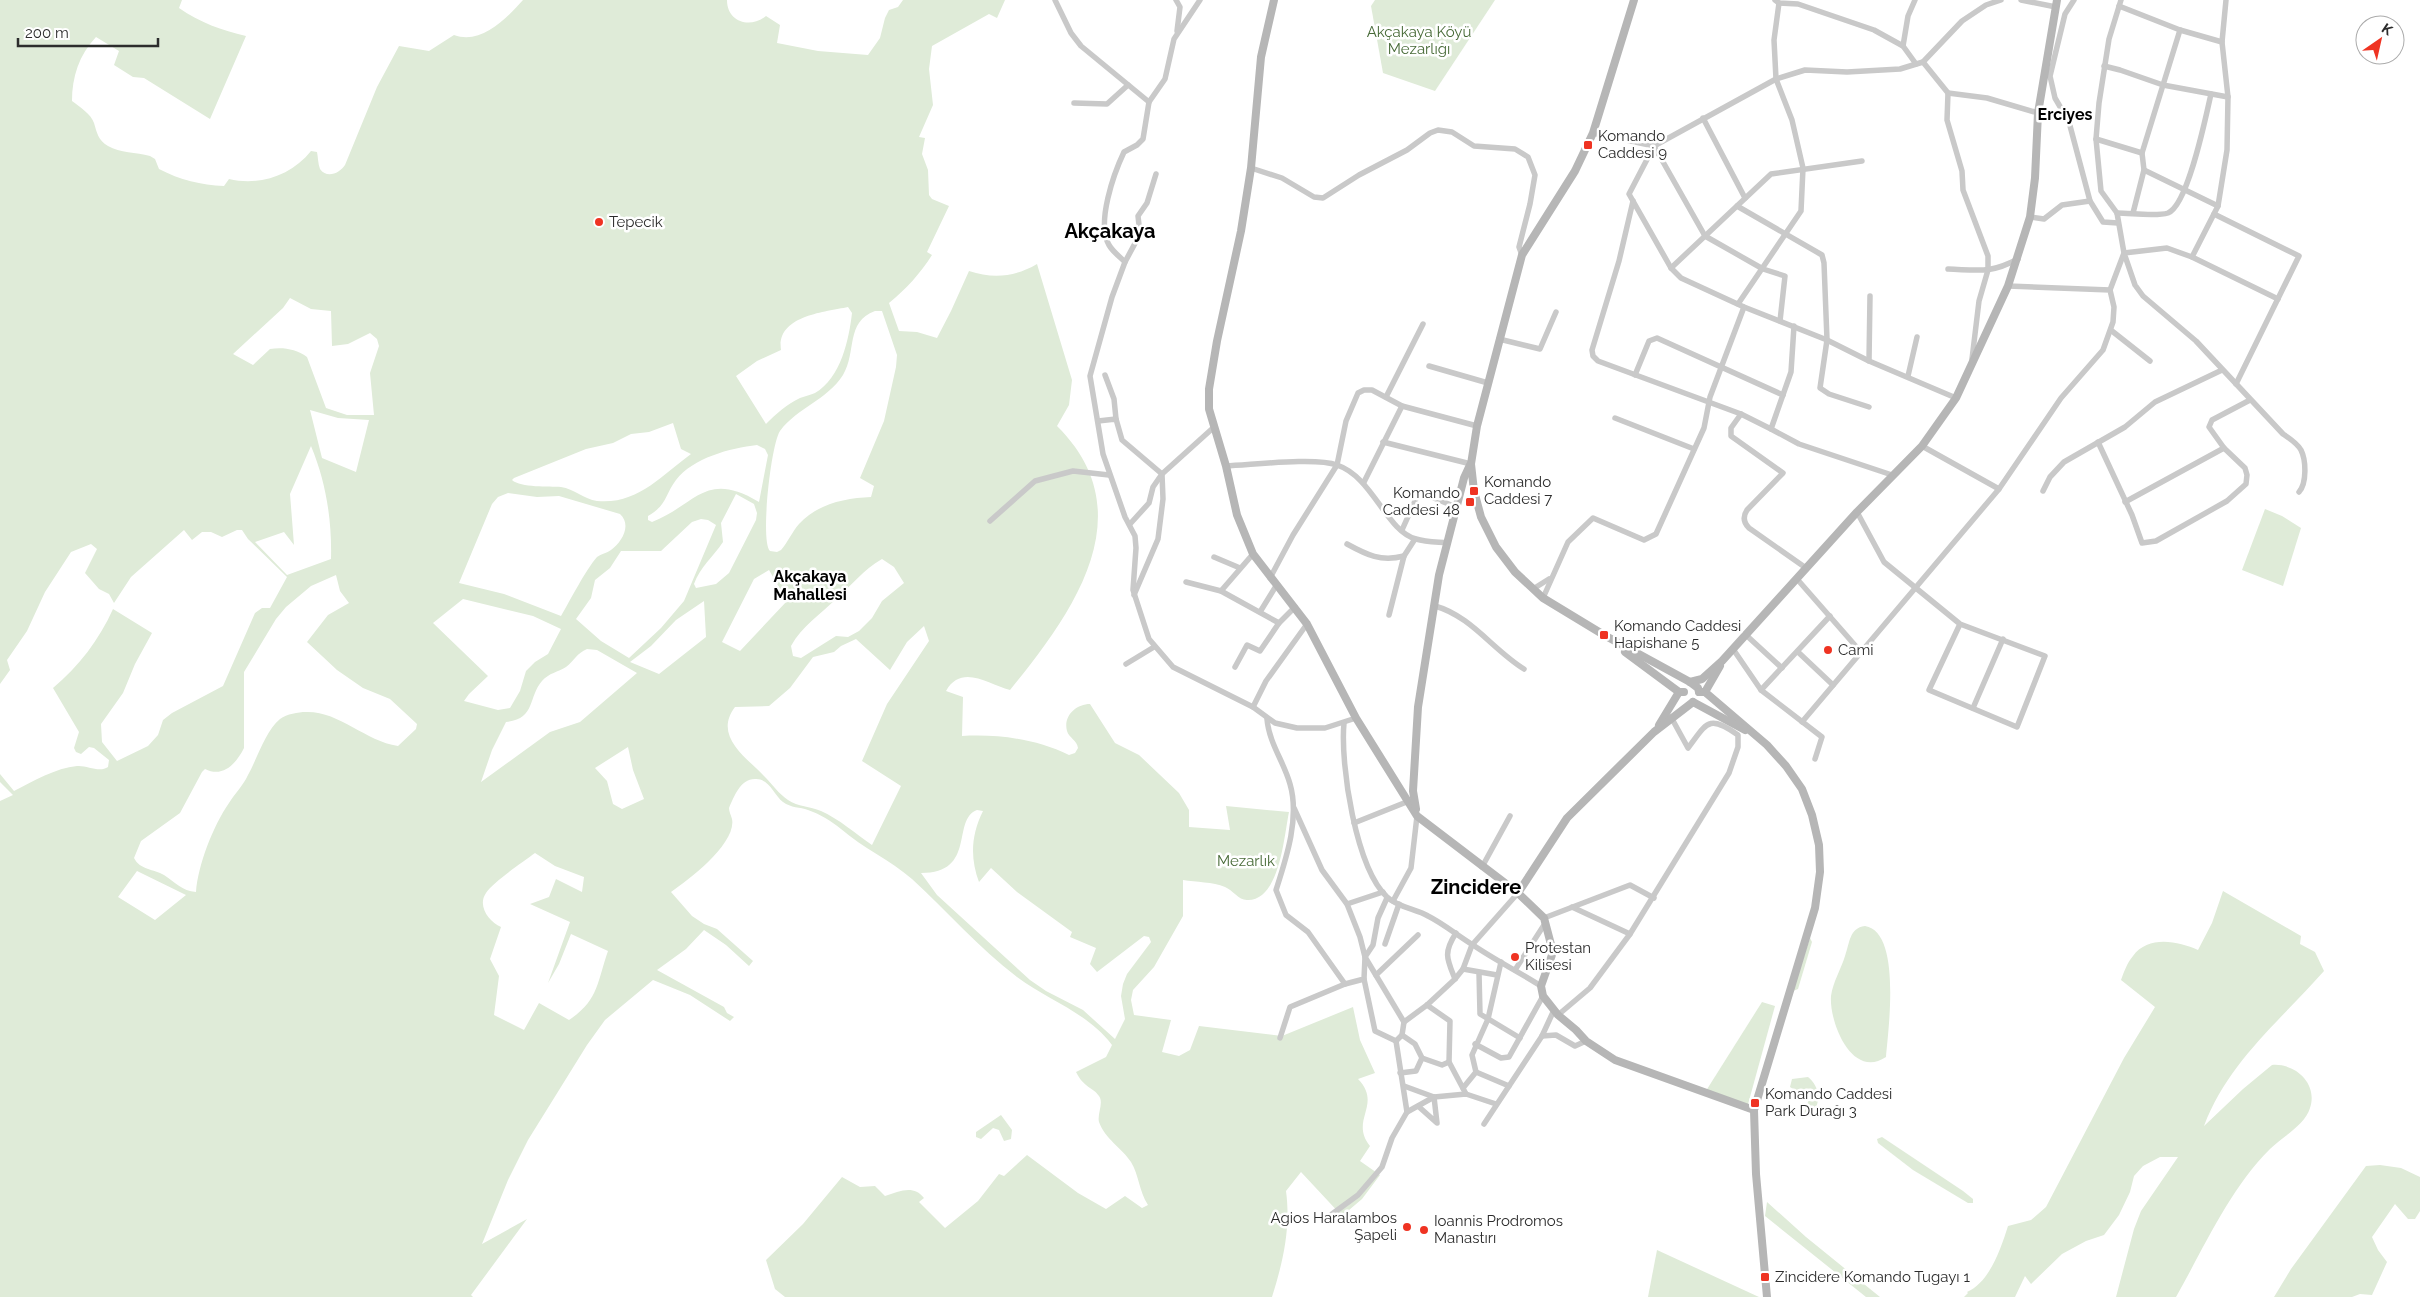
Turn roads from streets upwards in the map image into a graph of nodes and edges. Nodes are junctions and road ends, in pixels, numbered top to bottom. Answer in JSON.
{"nodes":[{"id":1,"x":1055,"y":0,"type":"edge"},
{"id":2,"x":1176,"y":0,"type":"edge"},
{"id":3,"x":1200,"y":0,"type":"edge"},
{"id":4,"x":1274,"y":0,"type":"edge"},
{"id":5,"x":1634,"y":0,"type":"edge"},
{"id":6,"x":1915,"y":0,"type":"edge"},
{"id":7,"x":2001,"y":0,"type":"edge"},
{"id":8,"x":2021,"y":0,"type":"edge"},
{"id":9,"x":2074,"y":0,"type":"edge"},
{"id":10,"x":2226,"y":0,"type":"edge"},
{"id":11,"x":1777,"y":1,"type":"edge"},
{"id":12,"x":2120,"y":3,"type":"edge"},
{"id":13,"x":2056,"y":4,"type":"edge"},
{"id":14,"x":1180,"y":7,"type":"junction"},
{"id":15,"x":1191,"y":13,"type":"junction"},
{"id":16,"x":2180,"y":30,"type":"junction"},
{"id":17,"x":1177,"y":33,"type":"junction"},
{"id":18,"x":2222,"y":42,"type":"junction"},
{"id":19,"x":1902,"y":46,"type":"junction"},
{"id":20,"x":1923,"y":62,"type":"junction"},
{"id":21,"x":1916,"y":64,"type":"junction"},
{"id":22,"x":2104,"y":66,"type":"junction"},
{"id":23,"x":2047,"y":74,"type":"junction"},
{"id":24,"x":1776,"y":79,"type":"junction"},
{"id":25,"x":1128,"y":85,"type":"junction"},
{"id":26,"x":2163,"y":85,"type":"junction"},
{"id":27,"x":1948,"y":93,"type":"junction"},
{"id":28,"x":2211,"y":94,"type":"junction"},
{"id":29,"x":2228,"y":97,"type":"junction"},
{"id":30,"x":1149,"y":102,"type":"junction"},
{"id":31,"x":1074,"y":103,"type":"dead end"},
{"id":32,"x":2038,"y":113,"type":"junction"},
{"id":33,"x":1703,"y":118,"type":"junction"},
{"id":34,"x":1593,"y":133,"type":"junction"},
{"id":35,"x":2096,"y":139,"type":"junction"},
{"id":36,"x":1654,"y":146,"type":"junction"},
{"id":37,"x":2142,"y":153,"type":"junction"},
{"id":38,"x":1862,"y":162,"type":"dead end"},
{"id":39,"x":1251,"y":168,"type":"junction"},
{"id":40,"x":1803,"y":168,"type":"junction"},
{"id":41,"x":2144,"y":170,"type":"junction"},
{"id":42,"x":1156,"y":174,"type":"dead end"},
{"id":43,"x":2184,"y":190,"type":"junction"},
{"id":44,"x":1744,"y":198,"type":"junction"},
{"id":45,"x":1634,"y":201,"type":"junction"},
{"id":46,"x":2090,"y":201,"type":"junction"},
{"id":47,"x":1737,"y":206,"type":"junction"},
{"id":48,"x":2218,"y":206,"type":"junction"},
{"id":49,"x":2133,"y":212,"type":"junction"},
{"id":50,"x":2117,"y":213,"type":"junction"},
{"id":51,"x":2214,"y":214,"type":"junction"},
{"id":52,"x":2030,"y":217,"type":"junction"},
{"id":53,"x":2118,"y":223,"type":"junction"},
{"id":54,"x":1786,"y":235,"type":"junction"},
{"id":55,"x":1705,"y":236,"type":"junction"},
{"id":56,"x":2124,"y":253,"type":"junction"},
{"id":57,"x":1522,"y":255,"type":"junction"},
{"id":58,"x":2192,"y":257,"type":"junction"},
{"id":59,"x":2018,"y":259,"type":"junction"},
{"id":60,"x":1125,"y":262,"type":"junction"},
{"id":61,"x":1671,"y":268,"type":"junction"},
{"id":62,"x":1763,"y":269,"type":"junction"},
{"id":63,"x":1948,"y":269,"type":"dead end"},
{"id":64,"x":1988,"y":270,"type":"junction"},
{"id":65,"x":2008,"y":286,"type":"junction"},
{"id":66,"x":2110,"y":290,"type":"junction"},
{"id":67,"x":1870,"y":296,"type":"dead end"},
{"id":68,"x":2278,"y":299,"type":"junction"},
{"id":69,"x":1741,"y":306,"type":"junction"},
{"id":70,"x":1556,"y":312,"type":"dead end"},
{"id":71,"x":1780,"y":321,"type":"junction"},
{"id":72,"x":1422,"y":324,"type":"dead end"},
{"id":73,"x":1794,"y":326,"type":"junction"},
{"id":74,"x":2112,"y":331,"type":"junction"},
{"id":75,"x":1917,"y":337,"type":"dead end"},
{"id":76,"x":1499,"y":339,"type":"junction"},
{"id":77,"x":1827,"y":340,"type":"junction"},
{"id":78,"x":1869,"y":361,"type":"junction"},
{"id":79,"x":2150,"y":361,"type":"dead end"},
{"id":80,"x":1429,"y":366,"type":"dead end"},
{"id":81,"x":1971,"y":366,"type":"junction"},
{"id":82,"x":1722,"y":369,"type":"junction"},
{"id":83,"x":2222,"y":370,"type":"junction"},
{"id":84,"x":1105,"y":375,"type":"dead end"},
{"id":85,"x":1635,"y":375,"type":"junction"},
{"id":86,"x":1908,"y":376,"type":"junction"},
{"id":87,"x":1488,"y":383,"type":"junction"},
{"id":88,"x":2236,"y":384,"type":"junction"},
{"id":89,"x":1783,"y":394,"type":"junction"},
{"id":90,"x":1386,"y":397,"type":"junction"},
{"id":91,"x":1956,"y":398,"type":"junction"},
{"id":92,"x":2250,"y":400,"type":"junction"},
{"id":93,"x":1709,"y":402,"type":"junction"},
{"id":94,"x":1402,"y":406,"type":"junction"},
{"id":95,"x":1869,"y":407,"type":"dead end"},
{"id":96,"x":1741,"y":414,"type":"junction"},
{"id":97,"x":1116,"y":418,"type":"junction"},
{"id":98,"x":1615,"y":418,"type":"dead end"},
{"id":99,"x":1098,"y":421,"type":"junction"},
{"id":100,"x":1477,"y":426,"type":"junction"},
{"id":101,"x":1213,"y":428,"type":"junction"},
{"id":102,"x":1770,"y":429,"type":"junction"},
{"id":103,"x":1383,"y":442,"type":"junction"},
{"id":104,"x":2098,"y":442,"type":"junction"},
{"id":105,"x":1922,"y":446,"type":"junction"},
{"id":106,"x":2224,"y":448,"type":"junction"},
{"id":107,"x":1694,"y":449,"type":"junction"},
{"id":108,"x":1471,"y":464,"type":"junction"},
{"id":109,"x":1337,"y":465,"type":"junction"},
{"id":110,"x":1226,"y":466,"type":"junction"},
{"id":111,"x":1162,"y":474,"type":"junction"},
{"id":112,"x":1109,"y":475,"type":"junction"},
{"id":113,"x":1892,"y":475,"type":"junction"},
{"id":114,"x":1364,"y":482,"type":"junction"},
{"id":115,"x":1999,"y":489,"type":"junction"},
{"id":116,"x":2043,"y":491,"type":"dead end"},
{"id":117,"x":2299,"y":492,"type":"dead end"},
{"id":118,"x":2125,"y":502,"type":"junction"},
{"id":119,"x":1456,"y":507,"type":"junction"},
{"id":120,"x":1857,"y":512,"type":"junction"},
{"id":121,"x":990,"y":521,"type":"dead end"},
{"id":122,"x":1130,"y":524,"type":"junction"},
{"id":123,"x":1402,"y":530,"type":"junction"},
{"id":124,"x":1415,"y":539,"type":"junction"},
{"id":125,"x":1447,"y":543,"type":"junction"},
{"id":126,"x":1347,"y":544,"type":"dead end"},
{"id":127,"x":1253,"y":554,"type":"junction"},
{"id":128,"x":1404,"y":556,"type":"junction"},
{"id":129,"x":1214,"y":557,"type":"dead end"},
{"id":130,"x":1240,"y":568,"type":"junction"},
{"id":131,"x":1806,"y":568,"type":"junction"},
{"id":132,"x":1270,"y":578,"type":"junction"},
{"id":133,"x":1551,"y":578,"type":"junction"},
{"id":134,"x":1797,"y":579,"type":"junction"},
{"id":135,"x":1186,"y":582,"type":"dead end"},
{"id":136,"x":1276,"y":586,"type":"junction"},
{"id":137,"x":1914,"y":588,"type":"junction"},
{"id":138,"x":1533,"y":589,"type":"junction"},
{"id":139,"x":1221,"y":592,"type":"junction"},
{"id":140,"x":1134,"y":595,"type":"junction"},
{"id":141,"x":1543,"y":598,"type":"junction"},
{"id":142,"x":1434,"y":606,"type":"junction"},
{"id":143,"x":1296,"y":607,"type":"junction"},
{"id":144,"x":1260,"y":612,"type":"junction"},
{"id":145,"x":1389,"y":615,"type":"dead end"},
{"id":146,"x":1830,"y":616,"type":"junction"},
{"id":147,"x":1279,"y":623,"type":"junction"},
{"id":148,"x":1307,"y":624,"type":"junction"},
{"id":149,"x":1960,"y":624,"type":"junction"},
{"id":150,"x":1604,"y":635,"type":"junction"},
{"id":151,"x":1746,"y":635,"type":"junction"},
{"id":152,"x":2003,"y":639,"type":"junction"},
{"id":153,"x":1154,"y":647,"type":"junction"},
{"id":154,"x":1733,"y":649,"type":"junction"},
{"id":155,"x":1860,"y":651,"type":"junction"},
{"id":156,"x":1798,"y":652,"type":"junction"},
{"id":157,"x":1722,"y":661,"type":"junction"},
{"id":158,"x":1126,"y":664,"type":"dead end"},
{"id":159,"x":1235,"y":667,"type":"dead end"},
{"id":160,"x":1782,"y":668,"type":"junction"},
{"id":161,"x":1524,"y":670,"type":"dead end"},
{"id":162,"x":1691,"y":683,"type":"junction"},
{"id":163,"x":1833,"y":685,"type":"junction"},
{"id":164,"x":1761,"y":690,"type":"junction"},
{"id":165,"x":1681,"y":692,"type":"junction"},
{"id":166,"x":1702,"y":692,"type":"junction"},
{"id":167,"x":1693,"y":701,"type":"junction"},
{"id":168,"x":1253,"y":707,"type":"junction"},
{"id":169,"x":1973,"y":708,"type":"junction"},
{"id":170,"x":1671,"y":717,"type":"junction"},
{"id":171,"x":1356,"y":718,"type":"junction"},
{"id":172,"x":1267,"y":719,"type":"junction"},
{"id":173,"x":1802,"y":722,"type":"junction"},
{"id":174,"x":1344,"y":723,"type":"junction"},
{"id":175,"x":1654,"y":732,"type":"junction"},
{"id":176,"x":1767,"y":745,"type":"junction"},
{"id":177,"x":1815,"y":759,"type":"dead end"},
{"id":178,"x":1409,"y":801,"type":"junction"},
{"id":179,"x":1294,"y":808,"type":"junction"},
{"id":180,"x":1417,"y":816,"type":"junction"},
{"id":181,"x":1510,"y":816,"type":"dead end"},
{"id":182,"x":1354,"y":823,"type":"junction"},
{"id":183,"x":1482,"y":867,"type":"junction"},
{"id":184,"x":1383,"y":892,"type":"junction"},
{"id":185,"x":1518,"y":893,"type":"junction"},
{"id":186,"x":1654,"y":898,"type":"junction"},
{"id":187,"x":1393,"y":901,"type":"junction"},
{"id":188,"x":1346,"y":904,"type":"junction"},
{"id":189,"x":1572,"y":908,"type":"junction"},
{"id":190,"x":1544,"y":921,"type":"junction"},
{"id":191,"x":1456,"y":933,"type":"junction"},
{"id":192,"x":1418,"y":934,"type":"dead end"},
{"id":193,"x":1630,"y":934,"type":"junction"},
{"id":194,"x":1385,"y":944,"type":"dead end"},
{"id":195,"x":1472,"y":945,"type":"junction"},
{"id":196,"x":1365,"y":956,"type":"junction"},
{"id":197,"x":1500,"y":962,"type":"junction"},
{"id":198,"x":1463,"y":969,"type":"junction"},
{"id":199,"x":1515,"y":970,"type":"junction"},
{"id":200,"x":1479,"y":972,"type":"junction"},
{"id":201,"x":1376,"y":975,"type":"junction"},
{"id":202,"x":1497,"y":975,"type":"junction"},
{"id":203,"x":1455,"y":979,"type":"junction"},
{"id":204,"x":1364,"y":980,"type":"junction"},
{"id":205,"x":1345,"y":984,"type":"junction"},
{"id":206,"x":1541,"y":986,"type":"junction"},
{"id":207,"x":1542,"y":996,"type":"junction"},
{"id":208,"x":1427,"y":1005,"type":"junction"},
{"id":209,"x":1556,"y":1012,"type":"junction"},
{"id":210,"x":1488,"y":1019,"type":"junction"},
{"id":211,"x":1404,"y":1022,"type":"junction"},
{"id":212,"x":1402,"y":1036,"type":"junction"},
{"id":213,"x":1542,"y":1036,"type":"junction"},
{"id":214,"x":1280,"y":1038,"type":"dead end"},
{"id":215,"x":1520,"y":1038,"type":"junction"},
{"id":216,"x":1396,"y":1041,"type":"junction"},
{"id":217,"x":1586,"y":1042,"type":"junction"},
{"id":218,"x":1475,"y":1044,"type":"junction"},
{"id":219,"x":1422,"y":1058,"type":"junction"},
{"id":220,"x":1449,"y":1062,"type":"junction"},
{"id":221,"x":1476,"y":1072,"type":"junction"},
{"id":222,"x":1400,"y":1073,"type":"junction"},
{"id":223,"x":1404,"y":1086,"type":"junction"},
{"id":224,"x":1509,"y":1086,"type":"junction"},
{"id":225,"x":1465,"y":1091,"type":"junction"},
{"id":226,"x":1434,"y":1097,"type":"junction"},
{"id":227,"x":1496,"y":1104,"type":"junction"},
{"id":228,"x":1418,"y":1106,"type":"junction"},
{"id":229,"x":1754,"y":1110,"type":"junction"},
{"id":230,"x":1407,"y":1112,"type":"junction"},
{"id":231,"x":1484,"y":1124,"type":"dead end"},
{"id":232,"x":1332,"y":1214,"type":"dead end"},
{"id":233,"x":1767,"y":1297,"type":"edge"}],
"edges":[{"from":1,"to":25,"type":"street"},
{"from":2,"to":14,"type":"street"},
{"from":3,"to":15,"type":"street"},
{"from":4,"to":39,"type":"street"},
{"from":5,"to":34,"type":"street"},
{"from":6,"to":19,"type":"street"},
{"from":7,"to":20,"type":"street"},
{"from":8,"to":13,"type":"street"},
{"from":9,"to":23,"type":"street"},
{"from":10,"to":18,"type":"street"},
{"from":11,"to":19,"type":"street"},
{"from":11,"to":24,"type":"street"},
{"from":12,"to":16,"type":"street"},
{"from":12,"to":22,"type":"street"},
{"from":13,"to":23,"type":"street"},
{"from":14,"to":15,"type":"street"},
{"from":14,"to":17,"type":"street"},
{"from":15,"to":17,"type":"street"},
{"from":16,"to":18,"type":"street"},
{"from":16,"to":26,"type":"street"},
{"from":17,"to":30,"type":"street"},
{"from":18,"to":29,"type":"street"},
{"from":19,"to":21,"type":"street"},
{"from":20,"to":21,"type":"street"},
{"from":20,"to":27,"type":"street"},
{"from":21,"to":24,"type":"street"},
{"from":22,"to":26,"type":"street"},
{"from":22,"to":35,"type":"street"},
{"from":23,"to":32,"type":"street"},
{"from":23,"to":46,"type":"street"},
{"from":24,"to":33,"type":"street"},
{"from":24,"to":40,"type":"street"},
{"from":25,"to":30,"type":"street"},
{"from":25,"to":31,"type":"street"},
{"from":26,"to":28,"type":"street"},
{"from":26,"to":37,"type":"street"},
{"from":27,"to":32,"type":"street"},
{"from":27,"to":64,"type":"street"},
{"from":28,"to":29,"type":"street"},
{"from":28,"to":43,"type":"street"},
{"from":29,"to":48,"type":"street"},
{"from":30,"to":60,"type":"street"},
{"from":32,"to":52,"type":"street"},
{"from":33,"to":36,"type":"street"},
{"from":33,"to":44,"type":"street"},
{"from":34,"to":36,"type":"street"},
{"from":34,"to":57,"type":"street"},
{"from":35,"to":37,"type":"street"},
{"from":35,"to":50,"type":"street"},
{"from":36,"to":45,"type":"street"},
{"from":36,"to":55,"type":"street"},
{"from":37,"to":41,"type":"street"},
{"from":38,"to":40,"type":"street"},
{"from":39,"to":57,"type":"street"},
{"from":39,"to":101,"type":"street"},
{"from":40,"to":44,"type":"street"},
{"from":40,"to":54,"type":"street"},
{"from":41,"to":43,"type":"street"},
{"from":41,"to":49,"type":"street"},
{"from":42,"to":60,"type":"street"},
{"from":43,"to":48,"type":"street"},
{"from":43,"to":49,"type":"street"},
{"from":44,"to":47,"type":"street"},
{"from":45,"to":61,"type":"street"},
{"from":45,"to":85,"type":"street"},
{"from":46,"to":52,"type":"street"},
{"from":46,"to":53,"type":"street"},
{"from":47,"to":54,"type":"street"},
{"from":47,"to":55,"type":"street"},
{"from":48,"to":51,"type":"street"},
{"from":49,"to":50,"type":"street"},
{"from":50,"to":53,"type":"street"},
{"from":51,"to":58,"type":"street"},
{"from":51,"to":68,"type":"street"},
{"from":52,"to":59,"type":"street"},
{"from":53,"to":56,"type":"street"},
{"from":54,"to":62,"type":"street"},
{"from":54,"to":77,"type":"street"},
{"from":55,"to":61,"type":"street"},
{"from":55,"to":62,"type":"street"},
{"from":56,"to":58,"type":"street"},
{"from":56,"to":66,"type":"street"},
{"from":56,"to":83,"type":"street"},
{"from":57,"to":76,"type":"street"},
{"from":58,"to":68,"type":"street"},
{"from":59,"to":64,"type":"street"},
{"from":59,"to":65,"type":"street"},
{"from":60,"to":99,"type":"street"},
{"from":61,"to":69,"type":"street"},
{"from":62,"to":69,"type":"street"},
{"from":62,"to":71,"type":"street"},
{"from":63,"to":64,"type":"street"},
{"from":64,"to":81,"type":"street"},
{"from":65,"to":66,"type":"street"},
{"from":65,"to":81,"type":"street"},
{"from":66,"to":74,"type":"street"},
{"from":67,"to":78,"type":"street"},
{"from":68,"to":88,"type":"street"},
{"from":69,"to":71,"type":"street"},
{"from":69,"to":82,"type":"street"},
{"from":70,"to":76,"type":"street"},
{"from":71,"to":73,"type":"street"},
{"from":72,"to":90,"type":"street"},
{"from":73,"to":77,"type":"street"},
{"from":73,"to":89,"type":"street"},
{"from":74,"to":79,"type":"street"},
{"from":74,"to":115,"type":"street"},
{"from":75,"to":86,"type":"street"},
{"from":76,"to":87,"type":"street"},
{"from":77,"to":78,"type":"street"},
{"from":77,"to":95,"type":"street"},
{"from":78,"to":86,"type":"street"},
{"from":80,"to":87,"type":"street"},
{"from":81,"to":91,"type":"street"},
{"from":82,"to":85,"type":"street"},
{"from":82,"to":89,"type":"street"},
{"from":82,"to":93,"type":"street"},
{"from":83,"to":88,"type":"street"},
{"from":83,"to":104,"type":"street"},
{"from":84,"to":97,"type":"street"},
{"from":85,"to":93,"type":"street"},
{"from":86,"to":91,"type":"street"},
{"from":87,"to":100,"type":"street"},
{"from":88,"to":92,"type":"street"},
{"from":89,"to":102,"type":"street"},
{"from":90,"to":94,"type":"street"},
{"from":90,"to":109,"type":"street"},
{"from":91,"to":105,"type":"street"},
{"from":92,"to":106,"type":"street"},
{"from":92,"to":117,"type":"street"},
{"from":93,"to":96,"type":"street"},
{"from":93,"to":107,"type":"street"},
{"from":94,"to":100,"type":"street"},
{"from":94,"to":103,"type":"street"},
{"from":96,"to":102,"type":"street"},
{"from":96,"to":131,"type":"street"},
{"from":97,"to":99,"type":"street"},
{"from":97,"to":111,"type":"street"},
{"from":98,"to":107,"type":"street"},
{"from":99,"to":112,"type":"street"},
{"from":100,"to":108,"type":"street"},
{"from":101,"to":110,"type":"street"},
{"from":101,"to":111,"type":"street"},
{"from":102,"to":113,"type":"street"},
{"from":103,"to":108,"type":"street"},
{"from":103,"to":114,"type":"street"},
{"from":104,"to":116,"type":"street"},
{"from":104,"to":118,"type":"street"},
{"from":105,"to":113,"type":"street"},
{"from":105,"to":115,"type":"street"},
{"from":106,"to":118,"type":"street"},
{"from":106,"to":118,"type":"street"},
{"from":107,"to":133,"type":"street"},
{"from":108,"to":119,"type":"street"},
{"from":108,"to":138,"type":"street"},
{"from":109,"to":110,"type":"street"},
{"from":109,"to":114,"type":"street"},
{"from":109,"to":132,"type":"street"},
{"from":110,"to":127,"type":"street"},
{"from":111,"to":122,"type":"street"},
{"from":111,"to":140,"type":"street"},
{"from":112,"to":121,"type":"street"},
{"from":112,"to":122,"type":"street"},
{"from":113,"to":120,"type":"street"},
{"from":114,"to":123,"type":"street"},
{"from":115,"to":137,"type":"street"},
{"from":119,"to":123,"type":"street"},
{"from":119,"to":125,"type":"street"},
{"from":120,"to":131,"type":"street"},
{"from":120,"to":137,"type":"street"},
{"from":122,"to":140,"type":"street"},
{"from":123,"to":124,"type":"street"},
{"from":124,"to":125,"type":"street"},
{"from":124,"to":128,"type":"street"},
{"from":125,"to":142,"type":"street"},
{"from":126,"to":128,"type":"street"},
{"from":127,"to":130,"type":"street"},
{"from":127,"to":132,"type":"street"},
{"from":128,"to":145,"type":"street"},
{"from":129,"to":130,"type":"street"},
{"from":130,"to":139,"type":"street"},
{"from":131,"to":134,"type":"street"},
{"from":132,"to":136,"type":"street"},
{"from":133,"to":138,"type":"street"},
{"from":133,"to":141,"type":"street"},
{"from":134,"to":146,"type":"street"},
{"from":134,"to":151,"type":"street"},
{"from":135,"to":139,"type":"street"},
{"from":136,"to":143,"type":"street"},
{"from":136,"to":144,"type":"street"},
{"from":137,"to":149,"type":"street"},
{"from":137,"to":155,"type":"street"},
{"from":138,"to":141,"type":"street"},
{"from":139,"to":144,"type":"street"},
{"from":140,"to":153,"type":"street"},
{"from":141,"to":150,"type":"street"},
{"from":142,"to":161,"type":"street"},
{"from":142,"to":180,"type":"street"},
{"from":143,"to":147,"type":"street"},
{"from":143,"to":148,"type":"street"},
{"from":144,"to":147,"type":"street"},
{"from":146,"to":155,"type":"street"},
{"from":146,"to":156,"type":"street"},
{"from":147,"to":159,"type":"street"},
{"from":148,"to":168,"type":"street"},
{"from":148,"to":171,"type":"street"},
{"from":149,"to":152,"type":"street"},
{"from":149,"to":169,"type":"street"},
{"from":150,"to":162,"type":"street"},
{"from":150,"to":165,"type":"street"},
{"from":151,"to":154,"type":"street"},
{"from":151,"to":160,"type":"street"},
{"from":152,"to":169,"type":"street"},
{"from":152,"to":169,"type":"street"},
{"from":153,"to":158,"type":"street"},
{"from":153,"to":168,"type":"street"},
{"from":154,"to":157,"type":"street"},
{"from":154,"to":164,"type":"street"},
{"from":155,"to":163,"type":"street"},
{"from":156,"to":160,"type":"street"},
{"from":156,"to":163,"type":"street"},
{"from":157,"to":162,"type":"street"},
{"from":157,"to":166,"type":"street"},
{"from":160,"to":164,"type":"street"},
{"from":162,"to":165,"type":"street"},
{"from":162,"to":166,"type":"street"},
{"from":163,"to":173,"type":"street"},
{"from":164,"to":173,"type":"street"},
{"from":165,"to":167,"type":"street"},
{"from":165,"to":175,"type":"street"},
{"from":166,"to":167,"type":"street"},
{"from":166,"to":176,"type":"street"},
{"from":167,"to":170,"type":"street"},
{"from":167,"to":176,"type":"street"},
{"from":168,"to":172,"type":"street"},
{"from":170,"to":175,"type":"street"},
{"from":170,"to":186,"type":"street"},
{"from":171,"to":174,"type":"street"},
{"from":171,"to":178,"type":"street"},
{"from":172,"to":174,"type":"street"},
{"from":172,"to":179,"type":"street"},
{"from":173,"to":177,"type":"street"},
{"from":174,"to":182,"type":"street"},
{"from":175,"to":185,"type":"street"},
{"from":176,"to":229,"type":"street"},
{"from":178,"to":180,"type":"street"},
{"from":178,"to":182,"type":"street"},
{"from":179,"to":188,"type":"street"},
{"from":179,"to":205,"type":"street"},
{"from":180,"to":183,"type":"street"},
{"from":180,"to":187,"type":"street"},
{"from":181,"to":183,"type":"street"},
{"from":182,"to":184,"type":"street"},
{"from":183,"to":185,"type":"street"},
{"from":184,"to":187,"type":"street"},
{"from":184,"to":188,"type":"street"},
{"from":185,"to":190,"type":"street"},
{"from":185,"to":195,"type":"street"},
{"from":186,"to":189,"type":"street"},
{"from":186,"to":193,"type":"street"},
{"from":187,"to":191,"type":"street"},
{"from":187,"to":194,"type":"street"},
{"from":187,"to":196,"type":"street"},
{"from":188,"to":196,"type":"street"},
{"from":189,"to":190,"type":"street"},
{"from":189,"to":193,"type":"street"},
{"from":190,"to":199,"type":"street"},
{"from":190,"to":206,"type":"street"},
{"from":191,"to":195,"type":"street"},
{"from":191,"to":203,"type":"street"},
{"from":192,"to":201,"type":"street"},
{"from":193,"to":209,"type":"street"},
{"from":195,"to":197,"type":"street"},
{"from":195,"to":198,"type":"street"},
{"from":196,"to":201,"type":"street"},
{"from":196,"to":204,"type":"street"},
{"from":197,"to":199,"type":"street"},
{"from":197,"to":202,"type":"street"},
{"from":198,"to":200,"type":"street"},
{"from":198,"to":203,"type":"street"},
{"from":199,"to":206,"type":"street"},
{"from":200,"to":202,"type":"street"},
{"from":200,"to":210,"type":"street"},
{"from":201,"to":211,"type":"street"},
{"from":202,"to":210,"type":"street"},
{"from":203,"to":208,"type":"street"},
{"from":204,"to":205,"type":"street"},
{"from":204,"to":216,"type":"street"},
{"from":205,"to":214,"type":"street"},
{"from":206,"to":207,"type":"street"},
{"from":207,"to":209,"type":"street"},
{"from":207,"to":215,"type":"street"},
{"from":208,"to":211,"type":"street"},
{"from":208,"to":220,"type":"street"},
{"from":209,"to":213,"type":"street"},
{"from":209,"to":217,"type":"street"},
{"from":210,"to":215,"type":"street"},
{"from":210,"to":218,"type":"street"},
{"from":211,"to":212,"type":"street"},
{"from":212,"to":216,"type":"street"},
{"from":212,"to":219,"type":"street"},
{"from":213,"to":217,"type":"street"},
{"from":213,"to":224,"type":"street"},
{"from":215,"to":218,"type":"street"},
{"from":216,"to":222,"type":"street"},
{"from":217,"to":229,"type":"street"},
{"from":218,"to":221,"type":"street"},
{"from":219,"to":220,"type":"street"},
{"from":219,"to":222,"type":"street"},
{"from":220,"to":225,"type":"street"},
{"from":221,"to":224,"type":"street"},
{"from":221,"to":225,"type":"street"},
{"from":222,"to":223,"type":"street"},
{"from":223,"to":226,"type":"street"},
{"from":223,"to":230,"type":"street"},
{"from":224,"to":227,"type":"street"},
{"from":225,"to":226,"type":"street"},
{"from":225,"to":227,"type":"street"},
{"from":226,"to":228,"type":"street"},
{"from":226,"to":228,"type":"street"},
{"from":227,"to":231,"type":"street"},
{"from":228,"to":230,"type":"street"},
{"from":229,"to":233,"type":"street"},
{"from":230,"to":232,"type":"street"}]}
